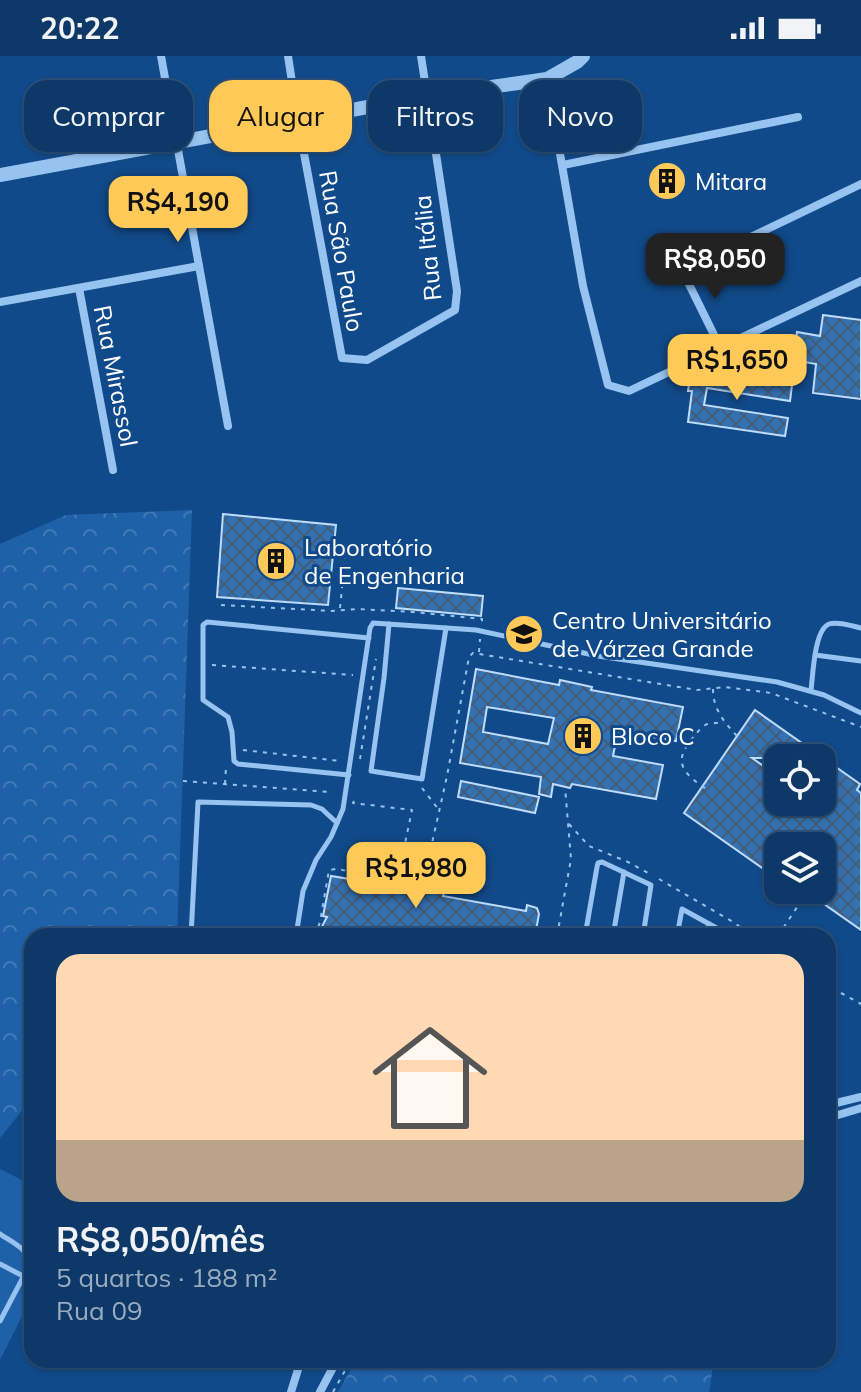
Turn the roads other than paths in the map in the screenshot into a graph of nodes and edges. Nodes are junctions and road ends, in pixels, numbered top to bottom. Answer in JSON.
{"nodes":[{"id":1,"x":161,"y":56,"type":"edge"},
{"id":2,"x":288,"y":56,"type":"edge"},
{"id":3,"x":421,"y":56,"type":"edge"},
{"id":4,"x":583,"y":56,"type":"edge"},
{"id":5,"x":547,"y":79,"type":"junction"},
{"id":6,"x":165,"y":80,"type":"edge"},
{"id":7,"x":292,"y":80,"type":"edge"},
{"id":8,"x":425,"y":80,"type":"edge"},
{"id":9,"x":503,"y":85,"type":"edge"},
{"id":10,"x":798,"y":117,"type":"dead end"},
{"id":11,"x":126,"y":152,"type":"edge"},
{"id":12,"x":178,"y":152,"type":"edge"},
{"id":13,"x":304,"y":152,"type":"edge"},
{"id":14,"x":436,"y":152,"type":"edge"},
{"id":15,"x":563,"y":165,"type":"junction"},
{"id":16,"x":0,"y":175,"type":"edge"},
{"id":17,"x":861,"y":184,"type":"edge"},
{"id":18,"x":199,"y":266,"type":"junction"},
{"id":19,"x":861,"y":281,"type":"edge"},
{"id":20,"x":79,"y":288,"type":"junction"},
{"id":21,"x":0,"y":302,"type":"edge"},
{"id":22,"x":720,"y":347,"type":"junction"},
{"id":23,"x":342,"y":358,"type":"joint"},
{"id":24,"x":228,"y":426,"type":"dead end"},
{"id":25,"x":113,"y":470,"type":"dead end"},
{"id":26,"x":389,"y":624,"type":"junction"},
{"id":27,"x":446,"y":628,"type":"junction"},
{"id":28,"x":861,"y":628,"type":"edge"},
{"id":29,"x":369,"y":638,"type":"junction"},
{"id":30,"x":815,"y":655,"type":"junction"},
{"id":31,"x":861,"y":661,"type":"edge"},
{"id":32,"x":811,"y":690,"type":"junction"},
{"id":33,"x":861,"y":713,"type":"edge"},
{"id":34,"x":349,"y":775,"type":"junction"},
{"id":35,"x":337,"y":823,"type":"junction"},
{"id":36,"x":624,"y":872,"type":"junction"},
{"id":37,"x":709,"y":924,"type":"junction"},
{"id":38,"x":191,"y":928,"type":"edge"},
{"id":39,"x":297,"y":928,"type":"edge"},
{"id":40,"x":586,"y":928,"type":"edge"},
{"id":41,"x":614,"y":928,"type":"edge"},
{"id":42,"x":644,"y":928,"type":"edge"},
{"id":43,"x":678,"y":928,"type":"edge"},
{"id":44,"x":708,"y":928,"type":"edge"},
{"id":45,"x":716,"y":928,"type":"edge"},
{"id":46,"x":861,"y":1097,"type":"edge"},
{"id":47,"x":836,"y":1103,"type":"edge"},
{"id":48,"x":861,"y":1108,"type":"edge"},
{"id":49,"x":836,"y":1116,"type":"edge"},
{"id":50,"x":0,"y":1234,"type":"edge"},
{"id":51,"x":24,"y":1250,"type":"edge"},
{"id":52,"x":0,"y":1264,"type":"edge"},
{"id":53,"x":23,"y":1276,"type":"joint"},
{"id":54,"x":0,"y":1321,"type":"edge"},
{"id":55,"x":298,"y":1368,"type":"edge"},
{"id":56,"x":332,"y":1368,"type":"edge"},
{"id":57,"x":291,"y":1392,"type":"edge"},
{"id":58,"x":320,"y":1392,"type":"edge"}],
"edges":[{"from":1,"to":6,"type":"street"},
{"from":2,"to":7,"type":"street","name":"Rua São Paulo"},
{"from":3,"to":8,"type":"street","name":"Rua Itália"},
{"from":4,"to":5,"type":"street"},
{"from":5,"to":9,"type":"street"},
{"from":5,"to":15,"type":"street"},
{"from":10,"to":15,"type":"street"},
{"from":11,"to":16,"type":"street"},
{"from":12,"to":18,"type":"street"},
{"from":13,"to":23,"type":"street","name":"Rua São Paulo"},
{"from":14,"to":23,"type":"street","name":"Rua Itália"},
{"from":15,"to":22,"type":"street"},
{"from":17,"to":22,"type":"street"},
{"from":18,"to":20,"type":"street"},
{"from":18,"to":24,"type":"street"},
{"from":19,"to":22,"type":"street"},
{"from":20,"to":21,"type":"street"},
{"from":20,"to":25,"type":"street","name":"Rua Mirassol"},
{"from":26,"to":27,"type":"lane"},
{"from":26,"to":27,"type":"lane"},
{"from":26,"to":29,"type":"lane"},
{"from":27,"to":32,"type":"lane"},
{"from":28,"to":30,"type":"lane"},
{"from":29,"to":34,"type":"lane"},
{"from":29,"to":34,"type":"lane"},
{"from":30,"to":31,"type":"lane"},
{"from":30,"to":32,"type":"lane"},
{"from":32,"to":33,"type":"lane"},
{"from":34,"to":35,"type":"lane"},
{"from":35,"to":38,"type":"lane"},
{"from":35,"to":39,"type":"lane"},
{"from":36,"to":40,"type":"lane"},
{"from":36,"to":41,"type":"lane"},
{"from":36,"to":42,"type":"lane"},
{"from":37,"to":43,"type":"lane"},
{"from":37,"to":44,"type":"lane"},
{"from":37,"to":45,"type":"lane"},
{"from":46,"to":47,"type":"street"},
{"from":48,"to":49,"type":"street"},
{"from":50,"to":51,"type":"lane"},
{"from":52,"to":53,"type":"lane"},
{"from":53,"to":54,"type":"lane"},
{"from":55,"to":57,"type":"street"},
{"from":56,"to":58,"type":"street"}]}
